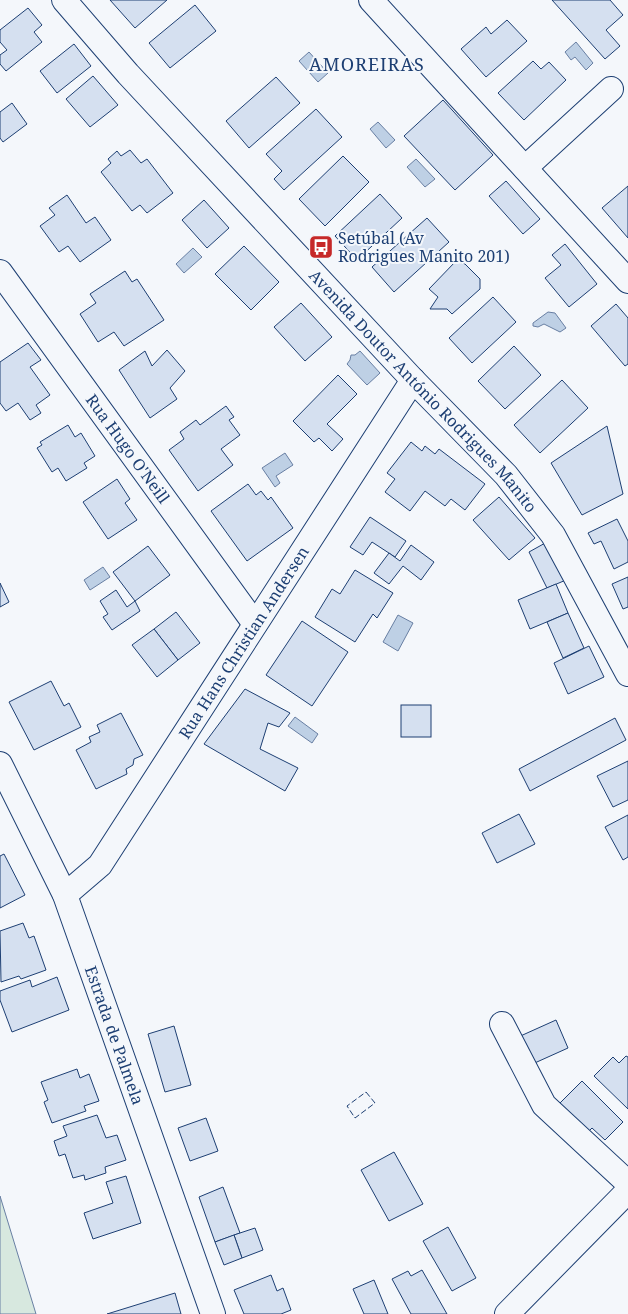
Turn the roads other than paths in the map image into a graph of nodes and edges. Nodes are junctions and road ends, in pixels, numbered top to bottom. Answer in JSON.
{"nodes":[{"id":1,"x":64,"y":0,"type":"edge"},
{"id":2,"x":379,"y":3,"type":"edge"},
{"id":3,"x":611,"y":89,"type":"dead end"},
{"id":4,"x":526,"y":168,"type":"junction"},
{"id":5,"x":0,"y":272,"type":"edge"},
{"id":6,"x":628,"y":281,"type":"edge"},
{"id":7,"x":413,"y":380,"type":"junction"},
{"id":8,"x":255,"y":624,"type":"junction"},
{"id":9,"x":628,"y":674,"type":"edge"},
{"id":10,"x":0,"y":764,"type":"edge"},
{"id":11,"x":65,"y":895,"type":"junction"},
{"id":12,"x":502,"y":1024,"type":"dead end"},
{"id":13,"x":628,"y":1183,"type":"edge"},
{"id":14,"x":628,"y":1191,"type":"edge"},
{"id":15,"x":213,"y":1314,"type":"edge"},
{"id":16,"x":506,"y":1314,"type":"edge"}],
"edges":[{"from":1,"to":7,"type":"street","name":"Avenida Doutor António Rodrigues Manito"},
{"from":2,"to":4,"type":"street"},
{"from":3,"to":4,"type":"street"},
{"from":4,"to":6,"type":"street"},
{"from":5,"to":8,"type":"street","name":"Rua Hugo O'Neill"},
{"from":7,"to":8,"type":"street","name":"Rua Hans Christian Andersen"},
{"from":7,"to":9,"type":"street","name":"Avenida Doutor António Rodrigues Manito"},
{"from":8,"to":11,"type":"street","name":"Rua Hans Christian Andersen"},
{"from":10,"to":11,"type":"street","name":"Estrada de Palmela"},
{"from":11,"to":15,"type":"street","name":"Estrada de Palmela"},
{"from":12,"to":13,"type":"street"},
{"from":14,"to":16,"type":"street"}]}
